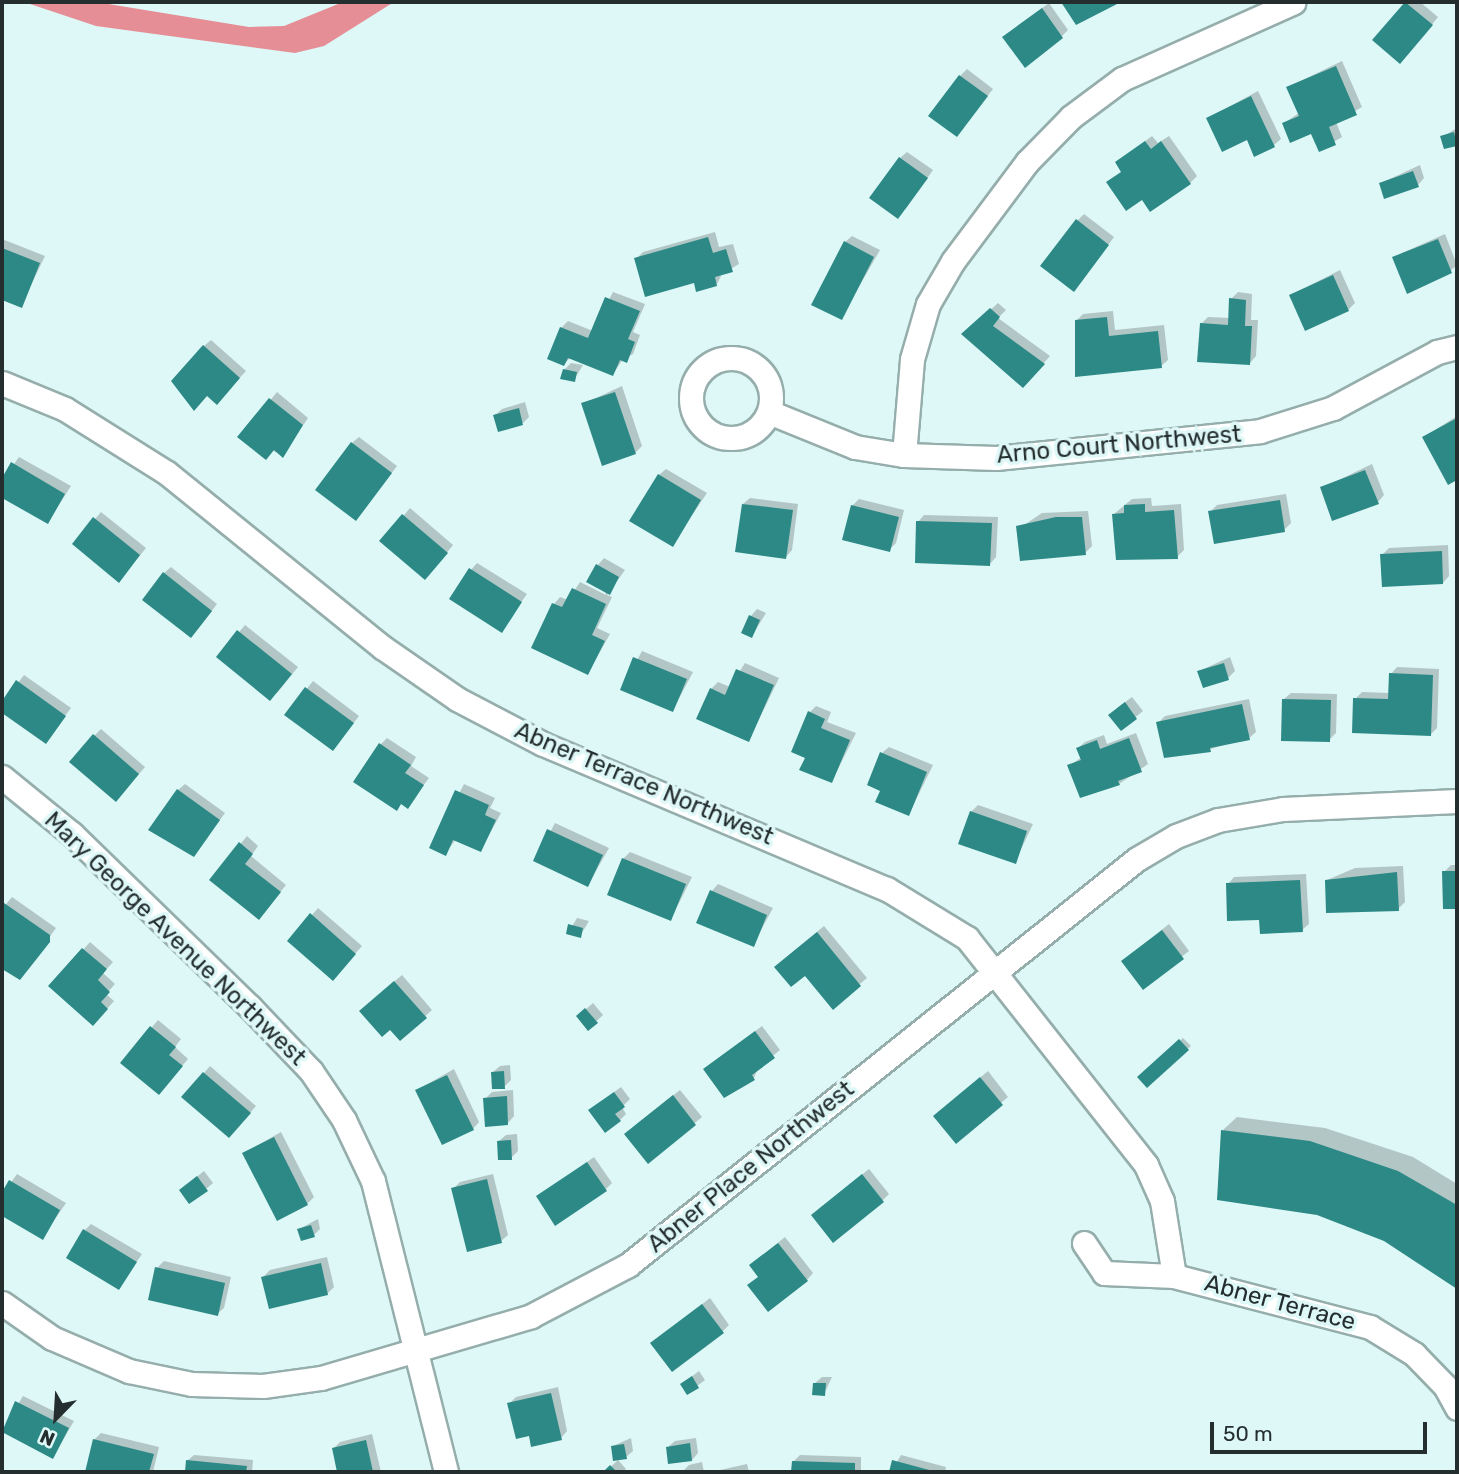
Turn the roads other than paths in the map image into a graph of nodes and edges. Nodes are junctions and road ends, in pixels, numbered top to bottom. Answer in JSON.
{"nodes":[{"id":1,"x":1294,"y":2,"type":"edge"},
{"id":2,"x":1457,"y":347,"type":"edge"},
{"id":3,"x":2,"y":383,"type":"edge"},
{"id":4,"x":769,"y":412,"type":"dead end"},
{"id":5,"x":904,"y":455,"type":"junction"},
{"id":6,"x":2,"y":777,"type":"edge"},
{"id":7,"x":1457,"y":801,"type":"edge"},
{"id":8,"x":992,"y":974,"type":"junction"},
{"id":9,"x":1084,"y":1244,"type":"dead end"},
{"id":10,"x":1174,"y":1276,"type":"junction"},
{"id":11,"x":2,"y":1303,"type":"edge"},
{"id":12,"x":418,"y":1352,"type":"junction"},
{"id":13,"x":1457,"y":1408,"type":"edge"},
{"id":14,"x":446,"y":1472,"type":"edge"}],
"edges":[{"from":1,"to":5,"type":"street"},
{"from":2,"to":5,"type":"street","name":"Arno Court Northwest"},
{"from":3,"to":8,"type":"street","name":"Abner Terrace Northwest"},
{"from":4,"to":5,"type":"street","name":"Arno Court Northwest"},
{"from":6,"to":12,"type":"street","name":"Mary George Avenue Northwest"},
{"from":7,"to":8,"type":"street","name":"Abner Place Northwest"},
{"from":8,"to":10,"type":"street","name":"Abner Terrace Northwest"},
{"from":8,"to":12,"type":"street","name":"Abner Place Northwest"},
{"from":9,"to":10,"type":"street","name":"Abner Terrace"},
{"from":10,"to":13,"type":"street","name":"Abner Terrace"},
{"from":11,"to":12,"type":"street","name":"Abner Place Northwest"},
{"from":12,"to":14,"type":"street","name":"Mary George Avenue Northwest"}]}
